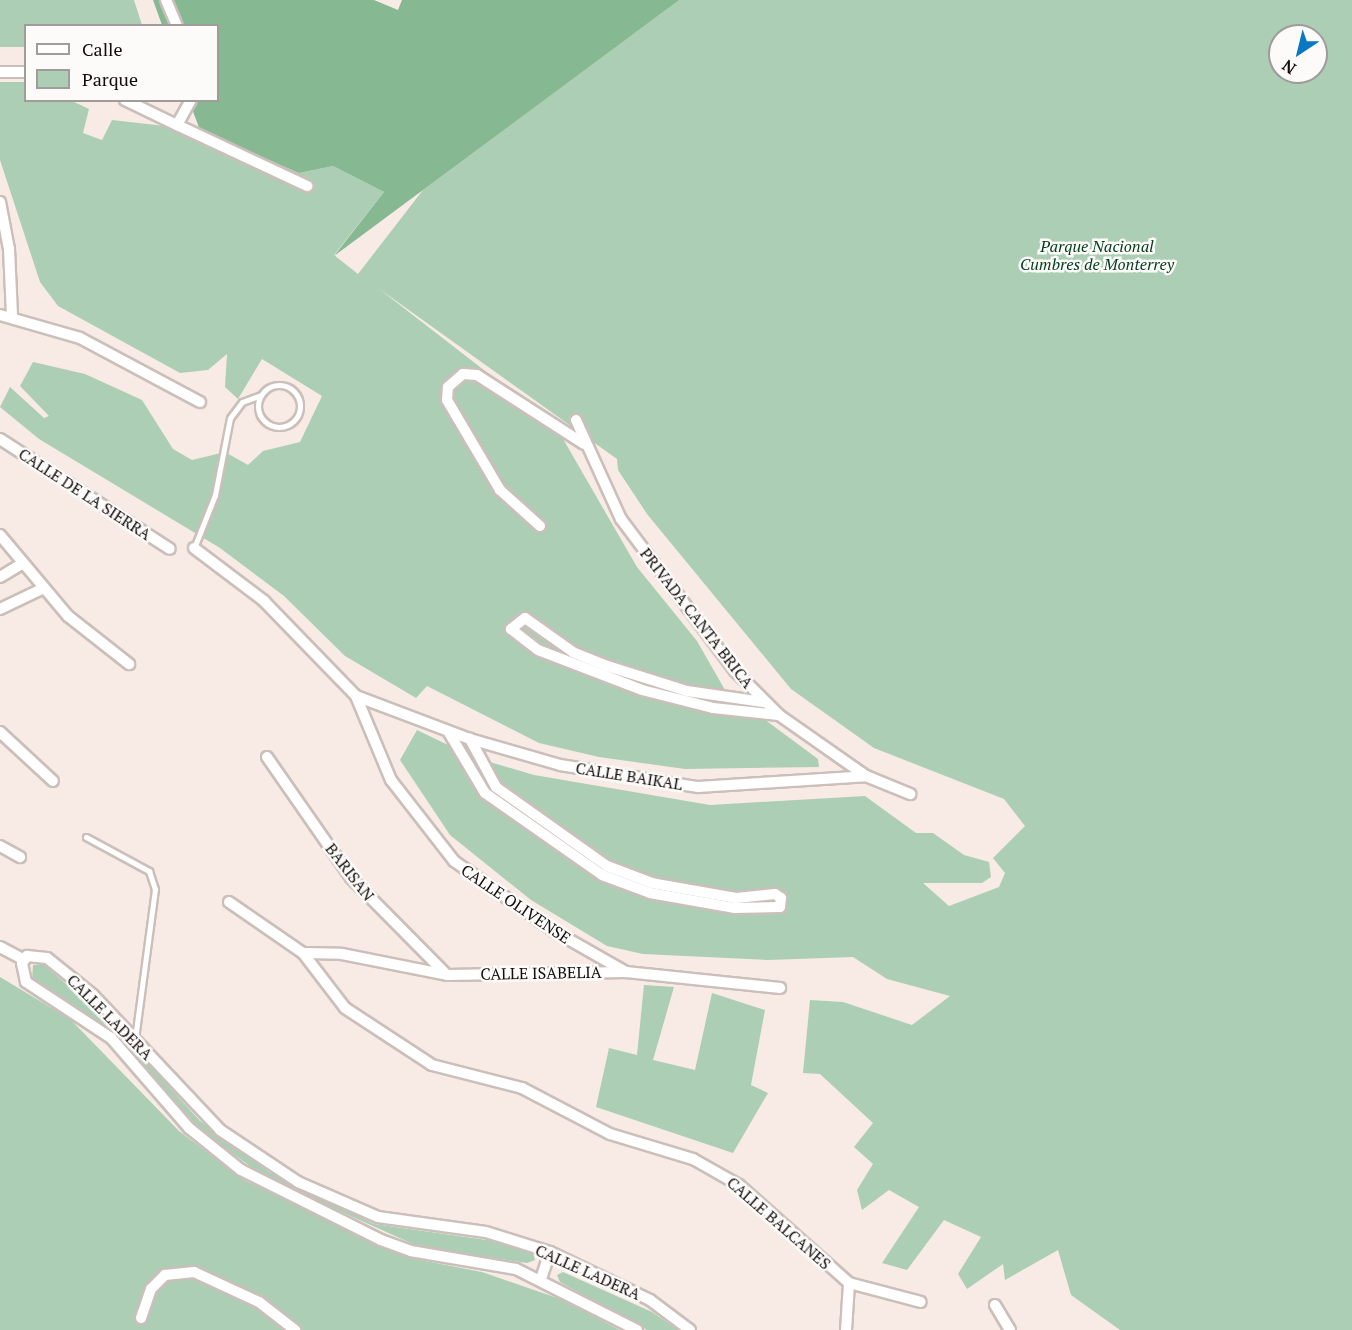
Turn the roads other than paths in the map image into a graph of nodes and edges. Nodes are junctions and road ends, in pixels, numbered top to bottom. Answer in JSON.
{"nodes":[{"id":1,"x":166,"y":0,"type":"edge"},
{"id":2,"x":176,"y":24,"type":"edge"},
{"id":3,"x":0,"y":72,"type":"edge"},
{"id":4,"x":24,"y":72,"type":"edge"},
{"id":5,"x":129,"y":102,"type":"edge"},
{"id":6,"x":190,"y":102,"type":"edge"},
{"id":7,"x":177,"y":125,"type":"junction"},
{"id":8,"x":307,"y":186,"type":"dead end"},
{"id":9,"x":0,"y":202,"type":"edge"},
{"id":10,"x":5,"y":291,"type":"edge"},
{"id":11,"x":12,"y":314,"type":"junction"},
{"id":12,"x":0,"y":315,"type":"edge"},
{"id":13,"x":261,"y":395,"type":"junction"},
{"id":14,"x":200,"y":402,"type":"dead end"},
{"id":15,"x":576,"y":420,"type":"dead end"},
{"id":16,"x":0,"y":439,"type":"edge"},
{"id":17,"x":584,"y":444,"type":"junction"},
{"id":18,"x":540,"y":526,"type":"dead end"},
{"id":19,"x":0,"y":534,"type":"edge"},
{"id":20,"x":194,"y":548,"type":"joint"},
{"id":21,"x":170,"y":549,"type":"dead end"},
{"id":22,"x":22,"y":564,"type":"junction"},
{"id":23,"x":0,"y":577,"type":"edge"},
{"id":24,"x":42,"y":589,"type":"junction"},
{"id":25,"x":0,"y":609,"type":"edge"},
{"id":26,"x":129,"y":664,"type":"dead end"},
{"id":27,"x":356,"y":696,"type":"junction"},
{"id":28,"x":763,"y":702,"type":"junction"},
{"id":29,"x":778,"y":715,"type":"junction"},
{"id":30,"x":448,"y":730,"type":"junction"},
{"id":31,"x":0,"y":732,"type":"edge"},
{"id":32,"x":470,"y":739,"type":"junction"},
{"id":33,"x":267,"y":757,"type":"dead end"},
{"id":34,"x":866,"y":776,"type":"junction"},
{"id":35,"x":53,"y":781,"type":"dead end"},
{"id":36,"x":910,"y":794,"type":"dead end"},
{"id":37,"x":86,"y":837,"type":"dead end"},
{"id":38,"x":0,"y":846,"type":"edge"},
{"id":39,"x":20,"y":857,"type":"dead end"},
{"id":40,"x":229,"y":902,"type":"dead end"},
{"id":41,"x":0,"y":947,"type":"edge"},
{"id":42,"x":303,"y":954,"type":"junction"},
{"id":43,"x":24,"y":960,"type":"junction"},
{"id":44,"x":626,"y":972,"type":"junction"},
{"id":45,"x":447,"y":975,"type":"junction"},
{"id":46,"x":780,"y":988,"type":"dead end"},
{"id":47,"x":135,"y":1038,"type":"junction"},
{"id":48,"x":550,"y":1252,"type":"junction"},
{"id":49,"x":540,"y":1279,"type":"junction"},
{"id":50,"x":849,"y":1283,"type":"junction"},
{"id":51,"x":921,"y":1302,"type":"dead end"},
{"id":52,"x":995,"y":1305,"type":"dead end"},
{"id":53,"x":141,"y":1318,"type":"dead end"},
{"id":54,"x":295,"y":1330,"type":"edge"},
{"id":55,"x":637,"y":1330,"type":"edge"},
{"id":56,"x":690,"y":1330,"type":"edge"},
{"id":57,"x":846,"y":1330,"type":"edge"},
{"id":58,"x":1010,"y":1330,"type":"edge"}],
"edges":[{"from":1,"to":2,"type":"street"},
{"from":3,"to":4,"type":"street"},
{"from":5,"to":7,"type":"street"},
{"from":6,"to":7,"type":"street"},
{"from":7,"to":8,"type":"street"},
{"from":9,"to":10,"type":"street"},
{"from":10,"to":11,"type":"street"},
{"from":11,"to":12,"type":"street"},
{"from":11,"to":14,"type":"street"},
{"from":13,"to":13,"type":"lane"},
{"from":13,"to":20,"type":"lane"},
{"from":15,"to":17,"type":"street","name":"PRIVADA CANTA BRICA"},
{"from":16,"to":21,"type":"street","name":"CALLE DE LA SIERRA"},
{"from":17,"to":18,"type":"street"},
{"from":17,"to":28,"type":"street","name":"PRIVADA CANTA BRICA"},
{"from":19,"to":22,"type":"street"},
{"from":20,"to":27,"type":"street","name":"CALLE OLIVENSE"},
{"from":22,"to":23,"type":"street"},
{"from":22,"to":24,"type":"street"},
{"from":24,"to":25,"type":"street"},
{"from":24,"to":26,"type":"street"},
{"from":27,"to":30,"type":"street","name":"CALLE BAIKAL"},
{"from":27,"to":44,"type":"street","name":"CALLE OLIVENSE"},
{"from":28,"to":29,"type":"street","name":"PRIVADA CANTA BRICA"},
{"from":28,"to":29,"type":"street"},
{"from":29,"to":34,"type":"street","name":"PRIVADA CANTA BRICA"},
{"from":30,"to":32,"type":"street","name":"CALLE BAIKAL"},
{"from":30,"to":32,"type":"street"},
{"from":31,"to":35,"type":"street"},
{"from":32,"to":34,"type":"street","name":"CALLE BAIKAL"},
{"from":33,"to":45,"type":"street","name":"BARISAN"},
{"from":34,"to":36,"type":"street","name":"CALLE BAIKAL"},
{"from":37,"to":47,"type":"lane"},
{"from":38,"to":39,"type":"street"},
{"from":40,"to":42,"type":"street","name":"CALLE BALCANES"},
{"from":41,"to":43,"type":"street"},
{"from":42,"to":45,"type":"street","name":"CALLE ISABELIA"},
{"from":42,"to":50,"type":"street","name":"CALLE BALCANES"},
{"from":43,"to":47,"type":"street","name":"CALLE LADERA"},
{"from":43,"to":49,"type":"street","name":"CALLE LADERA"},
{"from":44,"to":45,"type":"street","name":"CALLE ISABELIA"},
{"from":44,"to":46,"type":"street","name":"CALLE ISABELIA"},
{"from":47,"to":48,"type":"street","name":"CALLE LADERA"},
{"from":48,"to":49,"type":"street"},
{"from":48,"to":56,"type":"street","name":"CALLE LADERA"},
{"from":49,"to":55,"type":"street","name":"CALLE LADERA"},
{"from":50,"to":51,"type":"street"},
{"from":50,"to":57,"type":"street"},
{"from":52,"to":58,"type":"street"},
{"from":53,"to":54,"type":"street"}]}
